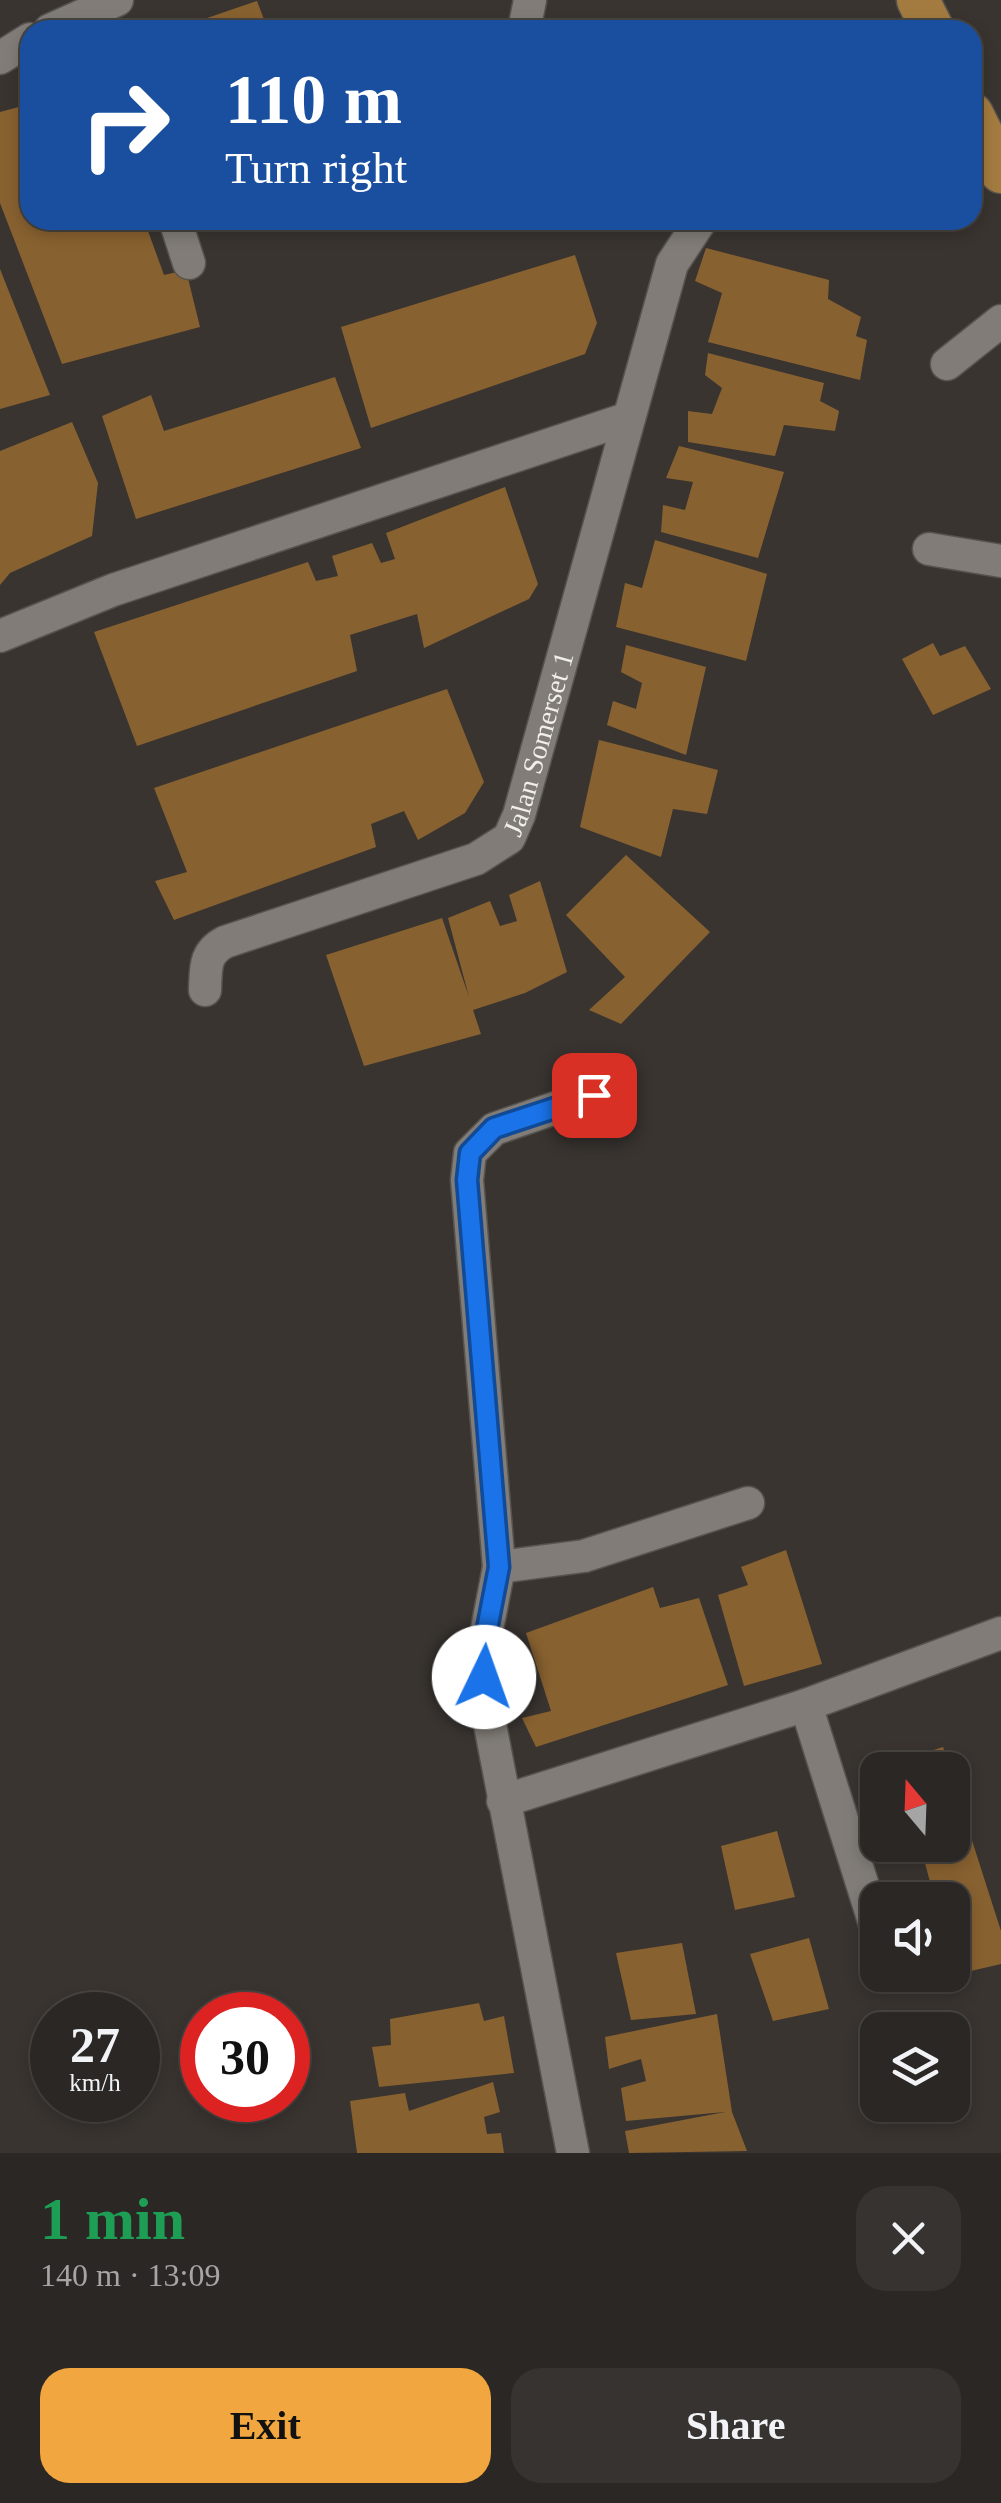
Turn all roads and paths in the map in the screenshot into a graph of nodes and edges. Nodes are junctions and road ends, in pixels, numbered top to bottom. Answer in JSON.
{"nodes":[{"id":1,"x":109,"y":12,"type":"edge"},
{"id":2,"x":83,"y":20,"type":"edge"},
{"id":3,"x":982,"y":134,"type":"edge"},
{"id":4,"x":1001,"y":172,"type":"edge"},
{"id":5,"x":179,"y":230,"type":"edge"},
{"id":6,"x":694,"y":230,"type":"edge"},
{"id":7,"x":190,"y":262,"type":"dead end"},
{"id":8,"x":1001,"y":320,"type":"edge"},
{"id":9,"x":948,"y":364,"type":"dead end"},
{"id":10,"x":629,"y":418,"type":"junction"},
{"id":11,"x":929,"y":548,"type":"dead end"},
{"id":12,"x":1001,"y":562,"type":"edge"},
{"id":13,"x":0,"y":636,"type":"edge"},
{"id":14,"x":206,"y":990,"type":"dead end"},
{"id":15,"x":594,"y":1095,"type":"dead end"},
{"id":16,"x":748,"y":1503,"type":"dead end"},
{"id":17,"x":499,"y":1567,"type":"junction"},
{"id":18,"x":1001,"y":1633,"type":"edge"},
{"id":19,"x":806,"y":1705,"type":"junction"},
{"id":20,"x":504,"y":1801,"type":"junction"},
{"id":21,"x":862,"y":1882,"type":"edge"},
{"id":22,"x":573,"y":2153,"type":"edge"}],
"edges":[{"from":1,"to":2,"type":"street"},
{"from":3,"to":4,"type":"main road"},
{"from":5,"to":7,"type":"street"},
{"from":6,"to":10,"type":"street","name":"Jalan Somerset 1"},
{"from":8,"to":9,"type":"street"},
{"from":10,"to":13,"type":"street"},
{"from":10,"to":14,"type":"street","name":"Jalan Somerset 1"},
{"from":11,"to":12,"type":"street"},
{"from":15,"to":17,"type":"street"},
{"from":16,"to":17,"type":"street"},
{"from":17,"to":20,"type":"street"},
{"from":18,"to":19,"type":"street"},
{"from":19,"to":20,"type":"street"},
{"from":19,"to":21,"type":"street"},
{"from":20,"to":22,"type":"street"}]}
